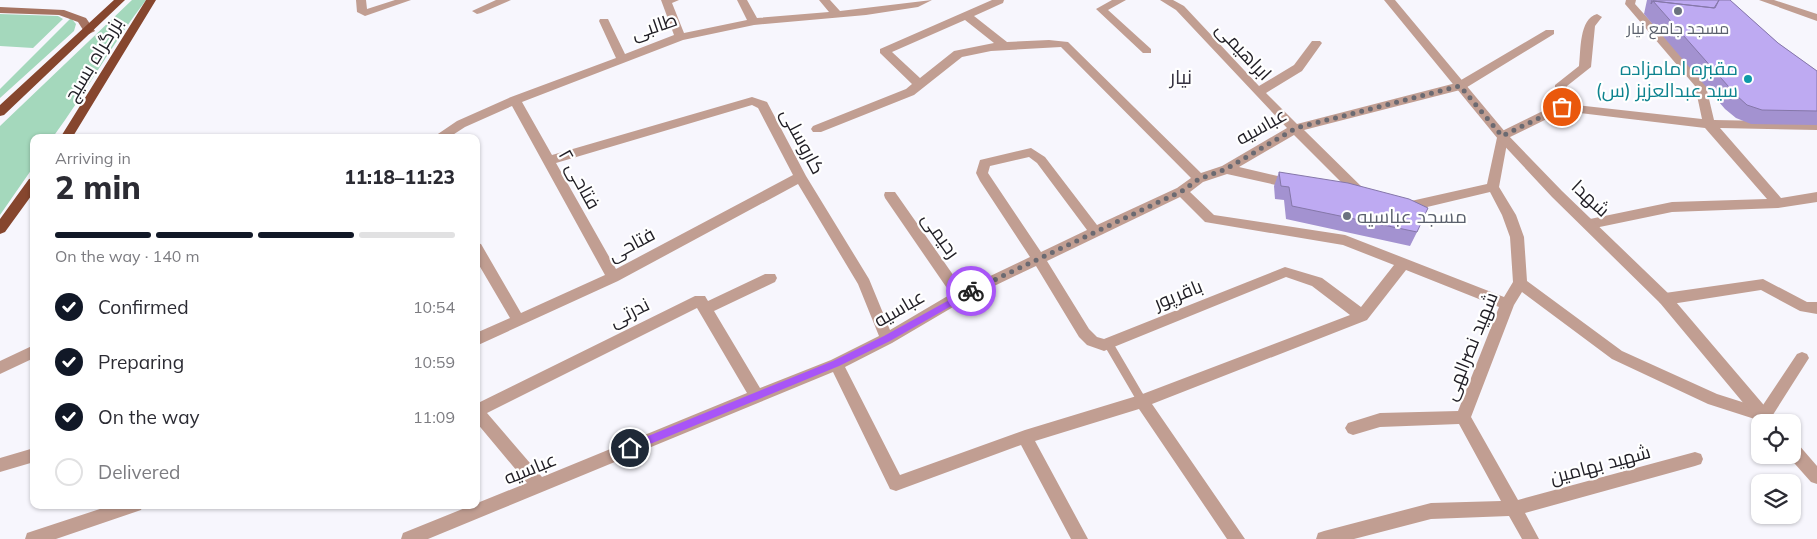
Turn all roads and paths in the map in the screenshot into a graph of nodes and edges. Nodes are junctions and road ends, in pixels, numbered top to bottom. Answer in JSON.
{"nodes":[{"id":1,"x":120,"y":0,"type":"edge"},
{"id":2,"x":151,"y":0,"type":"edge"},
{"id":3,"x":361,"y":0,"type":"edge"},
{"id":4,"x":406,"y":0,"type":"edge"},
{"id":5,"x":506,"y":0,"type":"edge"},
{"id":6,"x":674,"y":0,"type":"edge"},
{"id":7,"x":742,"y":0,"type":"edge"},
{"id":8,"x":824,"y":0,"type":"edge"},
{"id":9,"x":927,"y":0,"type":"edge"},
{"id":10,"x":1000,"y":0,"type":"edge"},
{"id":11,"x":1120,"y":0,"type":"edge"},
{"id":12,"x":1165,"y":0,"type":"edge"},
{"id":13,"x":1389,"y":0,"type":"edge"},
{"id":14,"x":1764,"y":0,"type":"edge"},
{"id":15,"x":1626,"y":1,"type":"edge"},
{"id":16,"x":0,"y":10,"type":"edge"},
{"id":17,"x":477,"y":12,"type":"dead end"},
{"id":18,"x":837,"y":14,"type":"junction"},
{"id":19,"x":967,"y":16,"type":"junction"},
{"id":20,"x":1597,"y":16,"type":"dead end"},
{"id":21,"x":1817,"y":18,"type":"edge"},
{"id":22,"x":604,"y":21,"type":"dead end"},
{"id":23,"x":754,"y":22,"type":"junction"},
{"id":24,"x":89,"y":31,"type":"junction"},
{"id":25,"x":1550,"y":32,"type":"dead end"},
{"id":26,"x":680,"y":37,"type":"junction"},
{"id":27,"x":1316,"y":42,"type":"dead end"},
{"id":28,"x":1005,"y":46,"type":"junction"},
{"id":29,"x":1147,"y":51,"type":"dead end"},
{"id":30,"x":622,"y":59,"type":"junction"},
{"id":31,"x":919,"y":84,"type":"junction"},
{"id":32,"x":1460,"y":86,"type":"junction"},
{"id":33,"x":1258,"y":92,"type":"junction"},
{"id":34,"x":515,"y":100,"type":"junction"},
{"id":35,"x":1562,"y":107,"type":"junction"},
{"id":36,"x":0,"y":112,"type":"edge"},
{"id":37,"x":1709,"y":124,"type":"junction"},
{"id":38,"x":1817,"y":126,"type":"edge"},
{"id":39,"x":1296,"y":128,"type":"junction"},
{"id":40,"x":817,"y":129,"type":"dead end"},
{"id":41,"x":68,"y":134,"type":"edge"},
{"id":42,"x":445,"y":134,"type":"edge"},
{"id":43,"x":1502,"y":136,"type":"junction"},
{"id":44,"x":548,"y":161,"type":"junction"},
{"id":45,"x":1226,"y":169,"type":"junction"},
{"id":46,"x":800,"y":177,"type":"junction"},
{"id":47,"x":1199,"y":179,"type":"junction"},
{"id":48,"x":1493,"y":187,"type":"junction"},
{"id":49,"x":30,"y":188,"type":"edge"},
{"id":50,"x":1311,"y":188,"type":"edge"},
{"id":51,"x":1182,"y":191,"type":"junction"},
{"id":52,"x":1339,"y":194,"type":"edge"},
{"id":53,"x":890,"y":195,"type":"dead end"},
{"id":54,"x":1817,"y":197,"type":"edge"},
{"id":55,"x":1778,"y":203,"type":"junction"},
{"id":56,"x":1389,"y":207,"type":"edge"},
{"id":57,"x":1590,"y":224,"type":"junction"},
{"id":58,"x":0,"y":229,"type":"edge"},
{"id":59,"x":1096,"y":232,"type":"junction"},
{"id":60,"x":480,"y":255,"type":"edge"},
{"id":61,"x":1039,"y":259,"type":"junction"},
{"id":62,"x":1404,"y":263,"type":"junction"},
{"id":63,"x":613,"y":277,"type":"junction"},
{"id":64,"x":770,"y":278,"type":"dead end"},
{"id":65,"x":1520,"y":283,"type":"junction"},
{"id":66,"x":960,"y":296,"type":"junction"},
{"id":67,"x":1665,"y":299,"type":"junction"},
{"id":68,"x":1507,"y":304,"type":"junction"},
{"id":69,"x":706,"y":308,"type":"junction"},
{"id":70,"x":1817,"y":308,"type":"edge"},
{"id":71,"x":1362,"y":316,"type":"junction"},
{"id":72,"x":518,"y":320,"type":"junction"},
{"id":73,"x":480,"y":338,"type":"edge"},
{"id":74,"x":887,"y":339,"type":"junction"},
{"id":75,"x":1108,"y":343,"type":"junction"},
{"id":76,"x":30,"y":353,"type":"edge"},
{"id":77,"x":1802,"y":358,"type":"dead end"},
{"id":78,"x":836,"y":364,"type":"junction"},
{"id":79,"x":0,"y":368,"type":"edge"},
{"id":80,"x":757,"y":396,"type":"junction"},
{"id":81,"x":1142,"y":401,"type":"junction"},
{"id":82,"x":480,"y":409,"type":"edge"},
{"id":83,"x":1754,"y":414,"type":"edge"},
{"id":84,"x":1763,"y":414,"type":"edge"},
{"id":85,"x":1770,"y":414,"type":"edge"},
{"id":86,"x":480,"y":416,"type":"edge"},
{"id":87,"x":1463,"y":417,"type":"junction"},
{"id":88,"x":1353,"y":428,"type":"dead end"},
{"id":89,"x":1025,"y":437,"type":"junction"},
{"id":90,"x":30,"y":456,"type":"edge"},
{"id":91,"x":1801,"y":459,"type":"edge"},
{"id":92,"x":1695,"y":460,"type":"dead end"},
{"id":93,"x":0,"y":465,"type":"edge"},
{"id":94,"x":1817,"y":476,"type":"edge"},
{"id":95,"x":539,"y":486,"type":"junction"},
{"id":96,"x":1514,"y":508,"type":"junction"},
{"id":97,"x":123,"y":509,"type":"edge"},
{"id":98,"x":33,"y":539,"type":"edge"},
{"id":99,"x":409,"y":539,"type":"edge"},
{"id":100,"x":1080,"y":539,"type":"edge"},
{"id":101,"x":1237,"y":539,"type":"edge"},
{"id":102,"x":1324,"y":539,"type":"edge"},
{"id":103,"x":1531,"y":539,"type":"edge"}],
"edges":[{"from":1,"to":24,"type":"highway","name":"بزرگراه بسیج"},
{"from":2,"to":41,"type":"highway","name":"بزرگراه بسیج"},
{"from":3,"to":4,"type":"street"},
{"from":5,"to":17,"type":"street"},
{"from":6,"to":26,"type":"street"},
{"from":7,"to":23,"type":"street"},
{"from":8,"to":18,"type":"street"},
{"from":9,"to":18,"type":"street","name":"طالبی"},
{"from":10,"to":19,"type":"street"},
{"from":11,"to":29,"type":"street"},
{"from":12,"to":33,"type":"street","name":"ابراهیمی"},
{"from":13,"to":32,"type":"street","name":"شهدا"},
{"from":14,"to":21,"type":"street"},
{"from":15,"to":37,"type":"street"},
{"from":16,"to":24,"type":"main road"},
{"from":18,"to":23,"type":"street","name":"طالبی"},
{"from":19,"to":28,"type":"street"},
{"from":19,"to":31,"type":"street"},
{"from":20,"to":35,"type":"street"},
{"from":22,"to":30,"type":"street"},
{"from":23,"to":26,"type":"street","name":"طالبی"},
{"from":24,"to":36,"type":"highway","name":"بزرگراه بسیج"},
{"from":25,"to":32,"type":"street","name":"عباسیه"},
{"from":26,"to":30,"type":"street","name":"طالبی"},
{"from":27,"to":33,"type":"street"},
{"from":28,"to":31,"type":"street"},
{"from":28,"to":47,"type":"street"},
{"from":30,"to":34,"type":"street","name":"طالبی"},
{"from":31,"to":40,"type":"street"},
{"from":32,"to":39,"type":"street","name":"عباسیه"},
{"from":32,"to":43,"type":"street","name":"شهدا"},
{"from":33,"to":39,"type":"street","name":"ابراهیمی"},
{"from":34,"to":42,"type":"street","name":"طالبی"},
{"from":34,"to":44,"type":"street","name":"فتاحی ۲"},
{"from":35,"to":37,"type":"street"},
{"from":35,"to":43,"type":"street"},
{"from":37,"to":38,"type":"street"},
{"from":37,"to":55,"type":"street"},
{"from":39,"to":45,"type":"street","name":"عباسیه"},
{"from":39,"to":52,"type":"street","name":"ابراهیمی"},
{"from":43,"to":48,"type":"street"},
{"from":43,"to":57,"type":"street","name":"شهدا"},
{"from":44,"to":46,"type":"street","name":"کاروسلی"},
{"from":44,"to":63,"type":"street","name":"فتاحی ۲"},
{"from":45,"to":47,"type":"street","name":"عباسیه"},
{"from":45,"to":50,"type":"street"},
{"from":46,"to":63,"type":"street","name":"فتاحی"},
{"from":46,"to":74,"type":"street","name":"کاروسلی"},
{"from":47,"to":51,"type":"street","name":"عباسیه"},
{"from":48,"to":56,"type":"street"},
{"from":48,"to":65,"type":"street","name":"شهید نصرالهی"},
{"from":49,"to":58,"type":"highway"},
{"from":51,"to":59,"type":"street","name":"عباسیه"},
{"from":51,"to":62,"type":"street"},
{"from":53,"to":66,"type":"street","name":"رحیمی"},
{"from":54,"to":55,"type":"street"},
{"from":55,"to":57,"type":"street"},
{"from":57,"to":67,"type":"street","name":"شهدا"},
{"from":59,"to":61,"type":"street","name":"عباسیه"},
{"from":59,"to":61,"type":"street"},
{"from":60,"to":72,"type":"street"},
{"from":61,"to":66,"type":"street","name":"عباسیه"},
{"from":61,"to":75,"type":"street"},
{"from":62,"to":68,"type":"street"},
{"from":62,"to":71,"type":"street"},
{"from":63,"to":72,"type":"street","name":"فتاحی"},
{"from":64,"to":69,"type":"street"},
{"from":65,"to":68,"type":"street","name":"شهید نصرالهی"},
{"from":65,"to":83,"type":"street"},
{"from":66,"to":74,"type":"street","name":"عباسیه"},
{"from":67,"to":70,"type":"street"},
{"from":67,"to":84,"type":"street","name":"شهدا"},
{"from":68,"to":87,"type":"street","name":"شهید نصرالهی"},
{"from":69,"to":80,"type":"street"},
{"from":69,"to":82,"type":"street","name":"ندرتی"},
{"from":71,"to":75,"type":"street","name":"باقرپور"},
{"from":71,"to":81,"type":"street"},
{"from":72,"to":73,"type":"street","name":"فتاحی"},
{"from":74,"to":78,"type":"street","name":"عباسیه"},
{"from":75,"to":81,"type":"lane"},
{"from":76,"to":79,"type":"street"},
{"from":77,"to":85,"type":"street"},
{"from":78,"to":80,"type":"street","name":"عباسیه"},
{"from":78,"to":89,"type":"street"},
{"from":80,"to":95,"type":"street","name":"عباسیه"},
{"from":81,"to":89,"type":"street"},
{"from":81,"to":101,"type":"street"},
{"from":86,"to":95,"type":"street"},
{"from":87,"to":88,"type":"street"},
{"from":87,"to":96,"type":"street","name":"شهید نصرالهی"},
{"from":89,"to":100,"type":"street"},
{"from":90,"to":93,"type":"street"},
{"from":91,"to":94,"type":"street"},
{"from":92,"to":96,"type":"street","name":"شهید بهامین"},
{"from":95,"to":99,"type":"street","name":"عباسیه"},
{"from":96,"to":102,"type":"street","name":"شهید بهامین"},
{"from":96,"to":103,"type":"street","name":"شهید نصرالهی"},
{"from":97,"to":98,"type":"street"}]}
